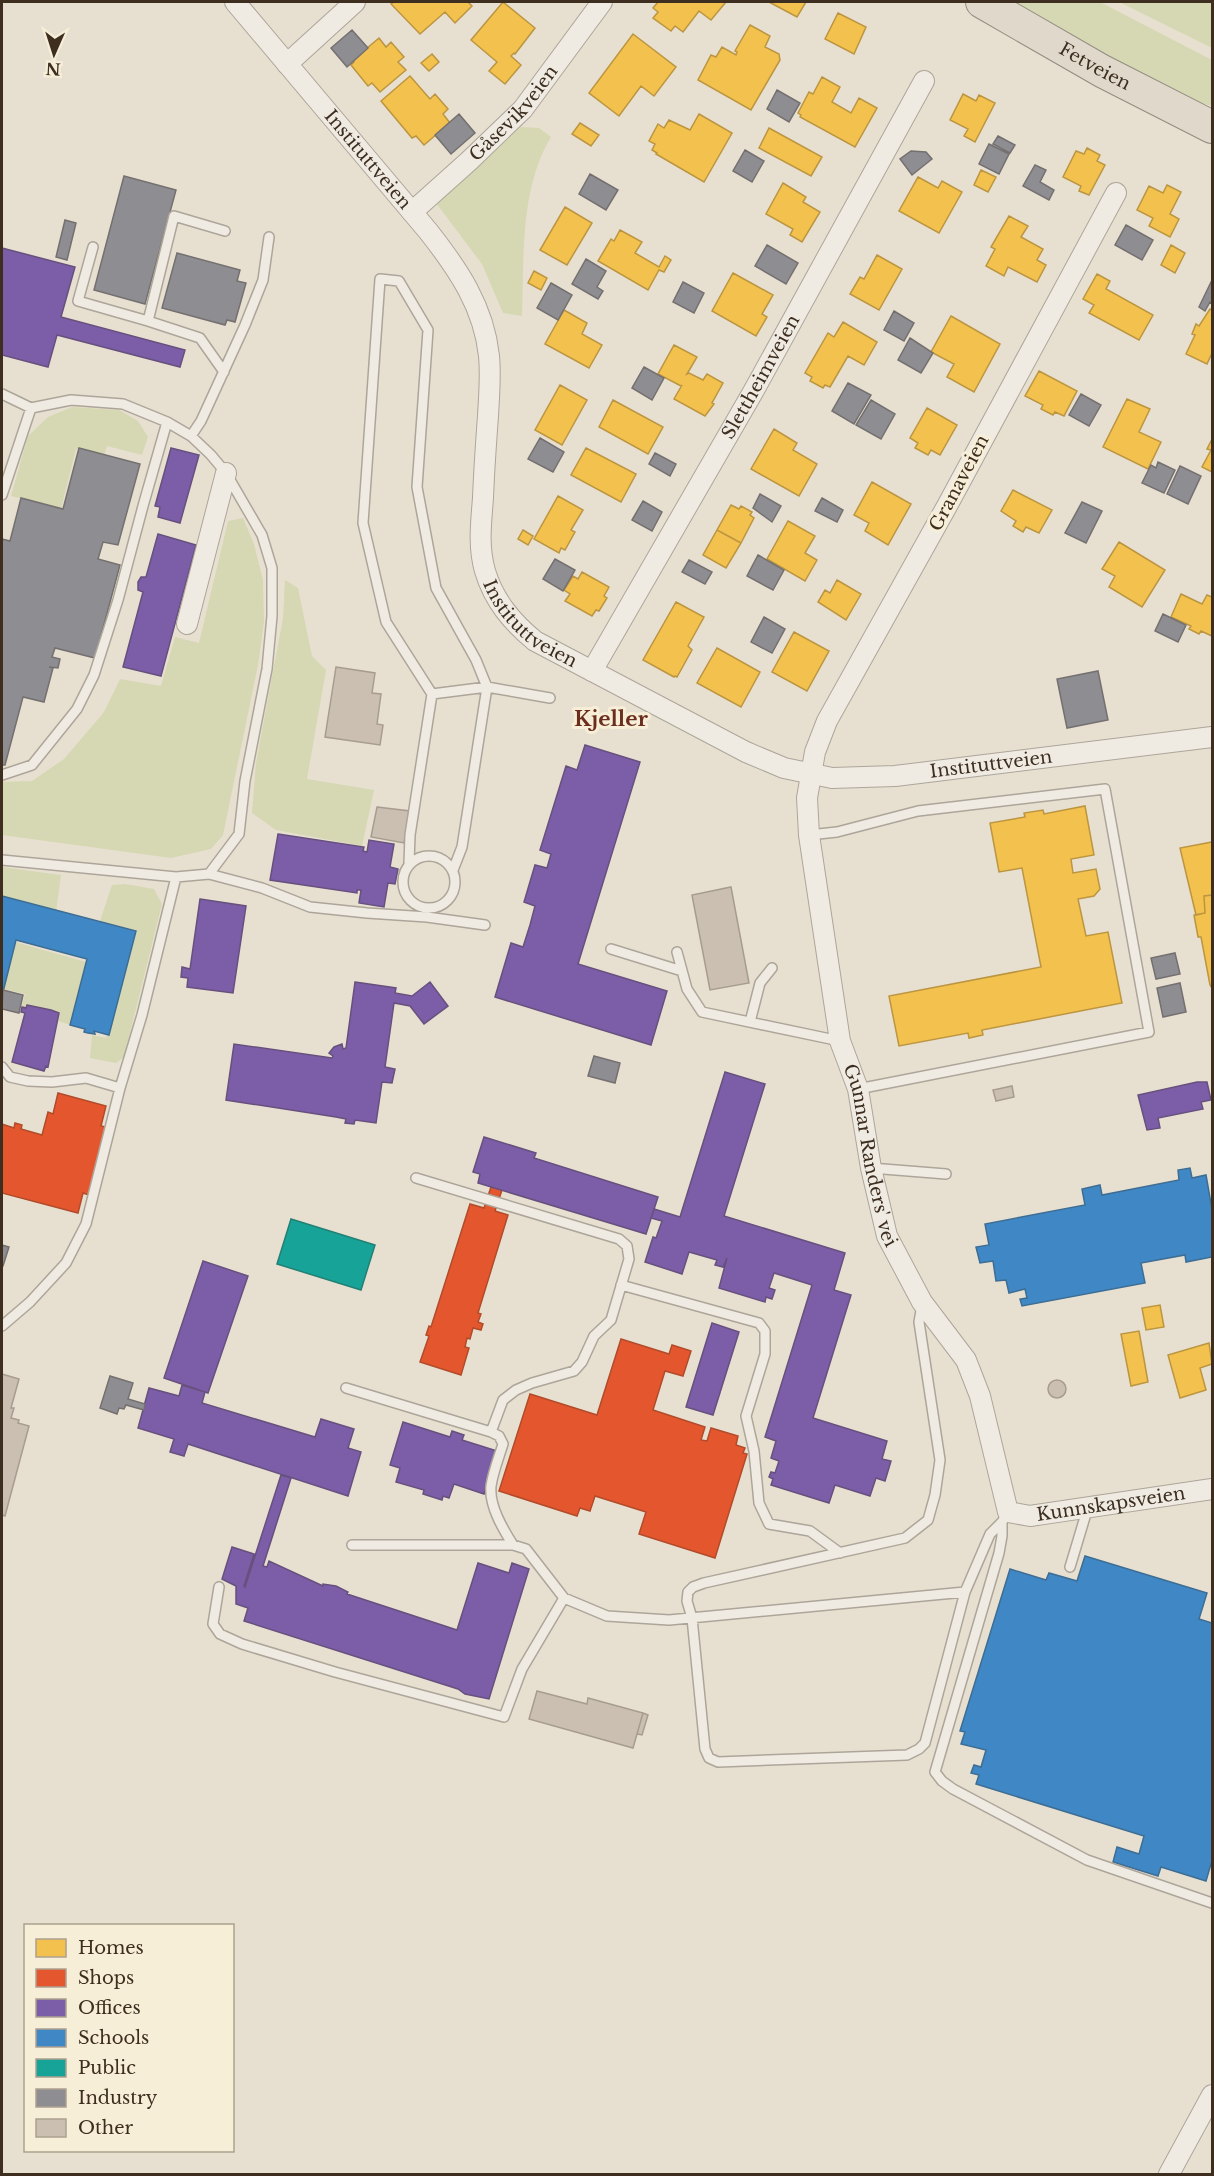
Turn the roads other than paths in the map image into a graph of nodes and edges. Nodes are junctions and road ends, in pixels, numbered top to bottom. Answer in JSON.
{"nodes":[{"id":1,"x":235,"y":2,"type":"edge"},
{"id":2,"x":355,"y":2,"type":"edge"},
{"id":3,"x":602,"y":2,"type":"edge"},
{"id":4,"x":982,"y":2,"type":"edge"},
{"id":5,"x":287,"y":63,"type":"junction"},
{"id":6,"x":924,"y":81,"type":"dead end"},
{"id":7,"x":1211,"y":126,"type":"edge"},
{"id":8,"x":1116,"y":193,"type":"dead end"},
{"id":9,"x":412,"y":212,"type":"junction"},
{"id":10,"x":225,"y":231,"type":"dead end"},
{"id":11,"x":269,"y":237,"type":"dead end"},
{"id":12,"x":93,"y":247,"type":"dead end"},
{"id":13,"x":148,"y":321,"type":"junction"},
{"id":14,"x":224,"y":372,"type":"junction"},
{"id":15,"x":2,"y":394,"type":"edge"},
{"id":16,"x":31,"y":408,"type":"junction"},
{"id":17,"x":167,"y":422,"type":"junction"},
{"id":18,"x":190,"y":436,"type":"junction"},
{"id":19,"x":226,"y":473,"type":"junction"},
{"id":20,"x":2,"y":495,"type":"edge"},
{"id":21,"x":187,"y":624,"type":"dead end"},
{"id":22,"x":592,"y":671,"type":"junction"},
{"id":23,"x":487,"y":687,"type":"junction"},
{"id":24,"x":432,"y":694,"type":"junction"},
{"id":25,"x":550,"y":698,"type":"dead end"},
{"id":26,"x":1212,"y":737,"type":"edge"},
{"id":27,"x":2,"y":775,"type":"edge"},
{"id":28,"x":810,"y":775,"type":"junction"},
{"id":29,"x":809,"y":835,"type":"junction"},
{"id":30,"x":2,"y":860,"type":"edge"},
{"id":31,"x":409,"y":863,"type":"junction"},
{"id":32,"x":453,"y":870,"type":"junction"},
{"id":33,"x":209,"y":874,"type":"junction"},
{"id":34,"x":176,"y":877,"type":"junction"},
{"id":35,"x":427,"y":913,"type":"junction"},
{"id":36,"x":485,"y":925,"type":"dead end"},
{"id":37,"x":611,"y":949,"type":"dead end"},
{"id":38,"x":677,"y":952,"type":"dead end"},
{"id":39,"x":772,"y":968,"type":"dead end"},
{"id":40,"x":682,"y":971,"type":"junction"},
{"id":41,"x":750,"y":1022,"type":"junction"},
{"id":42,"x":840,"y":1041,"type":"junction"},
{"id":43,"x":2,"y":1067,"type":"edge"},
{"id":44,"x":120,"y":1088,"type":"junction"},
{"id":45,"x":858,"y":1089,"type":"junction"},
{"id":46,"x":871,"y":1168,"type":"junction"},
{"id":47,"x":946,"y":1174,"type":"dead end"},
{"id":48,"x":416,"y":1178,"type":"dead end"},
{"id":49,"x":621,"y":1285,"type":"junction"},
{"id":50,"x":922,"y":1302,"type":"junction"},
{"id":51,"x":2,"y":1326,"type":"edge"},
{"id":52,"x":346,"y":1388,"type":"dead end"},
{"id":53,"x":491,"y":1432,"type":"junction"},
{"id":54,"x":1212,"y":1489,"type":"edge"},
{"id":55,"x":1088,"y":1508,"type":"junction"},
{"id":56,"x":1005,"y":1517,"type":"junction"},
{"id":57,"x":352,"y":1545,"type":"dead end"},
{"id":58,"x":513,"y":1545,"type":"junction"},
{"id":59,"x":840,"y":1553,"type":"junction"},
{"id":60,"x":1070,"y":1567,"type":"dead end"},
{"id":61,"x":219,"y":1587,"type":"dead end"},
{"id":62,"x":964,"y":1592,"type":"junction"},
{"id":63,"x":564,"y":1598,"type":"junction"},
{"id":64,"x":692,"y":1618,"type":"junction"},
{"id":65,"x":1212,"y":1903,"type":"edge"},
{"id":66,"x":1212,"y":2097,"type":"edge"},
{"id":67,"x":1169,"y":2175,"type":"edge"}],
"edges":[{"from":1,"to":5,"type":"street","name":"Instituttveien"},
{"from":2,"to":5,"type":"street"},
{"from":3,"to":9,"type":"street","name":"Gåsevikveien"},
{"from":4,"to":7,"type":"highway","name":"Fetveien"},
{"from":5,"to":9,"type":"street","name":"Instituttveien"},
{"from":6,"to":22,"type":"street","name":"Slettheimveien"},
{"from":8,"to":28,"type":"street","name":"Granaveien"},
{"from":9,"to":22,"type":"street","name":"Instituttveien"},
{"from":10,"to":13,"type":"lane"},
{"from":11,"to":14,"type":"lane"},
{"from":12,"to":13,"type":"lane"},
{"from":13,"to":14,"type":"lane"},
{"from":14,"to":18,"type":"lane"},
{"from":15,"to":16,"type":"lane"},
{"from":16,"to":17,"type":"lane"},
{"from":16,"to":20,"type":"lane"},
{"from":17,"to":18,"type":"lane"},
{"from":17,"to":27,"type":"lane"},
{"from":18,"to":19,"type":"lane"},
{"from":19,"to":21,"type":"street"},
{"from":19,"to":33,"type":"lane"},
{"from":22,"to":28,"type":"street","name":"Instituttveien"},
{"from":23,"to":24,"type":"lane"},
{"from":23,"to":24,"type":"lane"},
{"from":23,"to":25,"type":"lane"},
{"from":23,"to":32,"type":"lane"},
{"from":24,"to":31,"type":"lane"},
{"from":26,"to":28,"type":"street","name":"Instituttveien"},
{"from":28,"to":29,"type":"street","name":"Gunnar Randers' vei"},
{"from":29,"to":42,"type":"street","name":"Gunnar Randers' vei"},
{"from":29,"to":45,"type":"lane"},
{"from":30,"to":34,"type":"lane"},
{"from":31,"to":32,"type":"lane"},
{"from":31,"to":35,"type":"lane"},
{"from":32,"to":35,"type":"lane"},
{"from":33,"to":34,"type":"lane"},
{"from":33,"to":35,"type":"lane"},
{"from":34,"to":44,"type":"lane"},
{"from":35,"to":36,"type":"lane"},
{"from":37,"to":40,"type":"lane"},
{"from":38,"to":40,"type":"lane"},
{"from":39,"to":41,"type":"lane"},
{"from":40,"to":41,"type":"lane"},
{"from":41,"to":42,"type":"lane"},
{"from":42,"to":45,"type":"street","name":"Gunnar Randers' vei"},
{"from":43,"to":44,"type":"lane"},
{"from":44,"to":51,"type":"lane"},
{"from":45,"to":46,"type":"street","name":"Gunnar Randers' vei"},
{"from":46,"to":47,"type":"lane"},
{"from":46,"to":50,"type":"street","name":"Gunnar Randers' vei"},
{"from":48,"to":49,"type":"lane"},
{"from":49,"to":53,"type":"lane"},
{"from":49,"to":59,"type":"lane"},
{"from":50,"to":56,"type":"street","name":"Gunnar Randers' vei"},
{"from":50,"to":59,"type":"lane"},
{"from":52,"to":53,"type":"lane"},
{"from":53,"to":58,"type":"lane"},
{"from":54,"to":55,"type":"street","name":"Kunnskapsveien"},
{"from":55,"to":56,"type":"street","name":"Kunnskapsveien"},
{"from":55,"to":60,"type":"lane"},
{"from":56,"to":62,"type":"lane"},
{"from":56,"to":65,"type":"lane"},
{"from":57,"to":58,"type":"lane"},
{"from":58,"to":63,"type":"lane"},
{"from":59,"to":64,"type":"lane"},
{"from":61,"to":63,"type":"lane"},
{"from":62,"to":64,"type":"lane"},
{"from":62,"to":64,"type":"lane"},
{"from":63,"to":64,"type":"lane"},
{"from":66,"to":67,"type":"street"}]}
